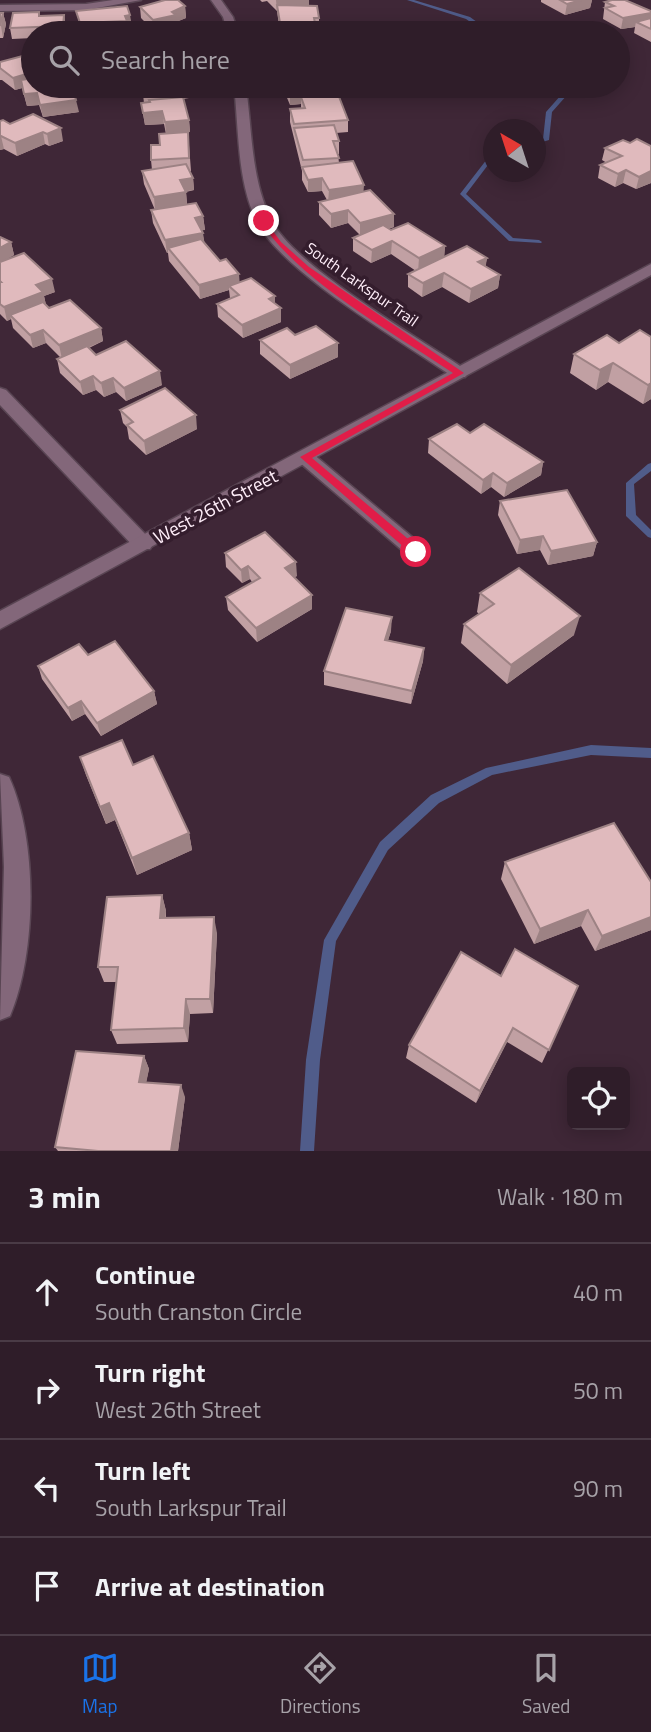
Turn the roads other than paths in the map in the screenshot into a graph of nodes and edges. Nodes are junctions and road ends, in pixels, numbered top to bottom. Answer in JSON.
{"nodes":[{"id":1,"x":136,"y":0,"type":"edge"},
{"id":2,"x":216,"y":0,"type":"edge"},
{"id":3,"x":0,"y":8,"type":"edge"},
{"id":4,"x":229,"y":21,"type":"edge"},
{"id":5,"x":241,"y":98,"type":"edge"},
{"id":6,"x":651,"y":269,"type":"edge"},
{"id":7,"x":459,"y":373,"type":"junction"},
{"id":8,"x":0,"y":394,"type":"edge"},
{"id":9,"x":305,"y":457,"type":"junction"},
{"id":10,"x":143,"y":544,"type":"junction"},
{"id":11,"x":416,"y":552,"type":"dead end"},
{"id":12,"x":0,"y":621,"type":"edge"},
{"id":13,"x":0,"y":785,"type":"edge"},
{"id":14,"x":0,"y":1006,"type":"edge"}],
"edges":[{"from":1,"to":3,"type":"street"},
{"from":2,"to":4,"type":"street"},
{"from":5,"to":7,"type":"street","name":"South Larkspur Trail"},
{"from":6,"to":7,"type":"street","name":"West 26th Street"},
{"from":7,"to":9,"type":"street","name":"West 26th Street"},
{"from":8,"to":10,"type":"street"},
{"from":9,"to":10,"type":"street","name":"West 26th Street"},
{"from":9,"to":11,"type":"street"},
{"from":10,"to":12,"type":"street","name":"West 26th Street"},
{"from":13,"to":14,"type":"street"}]}
